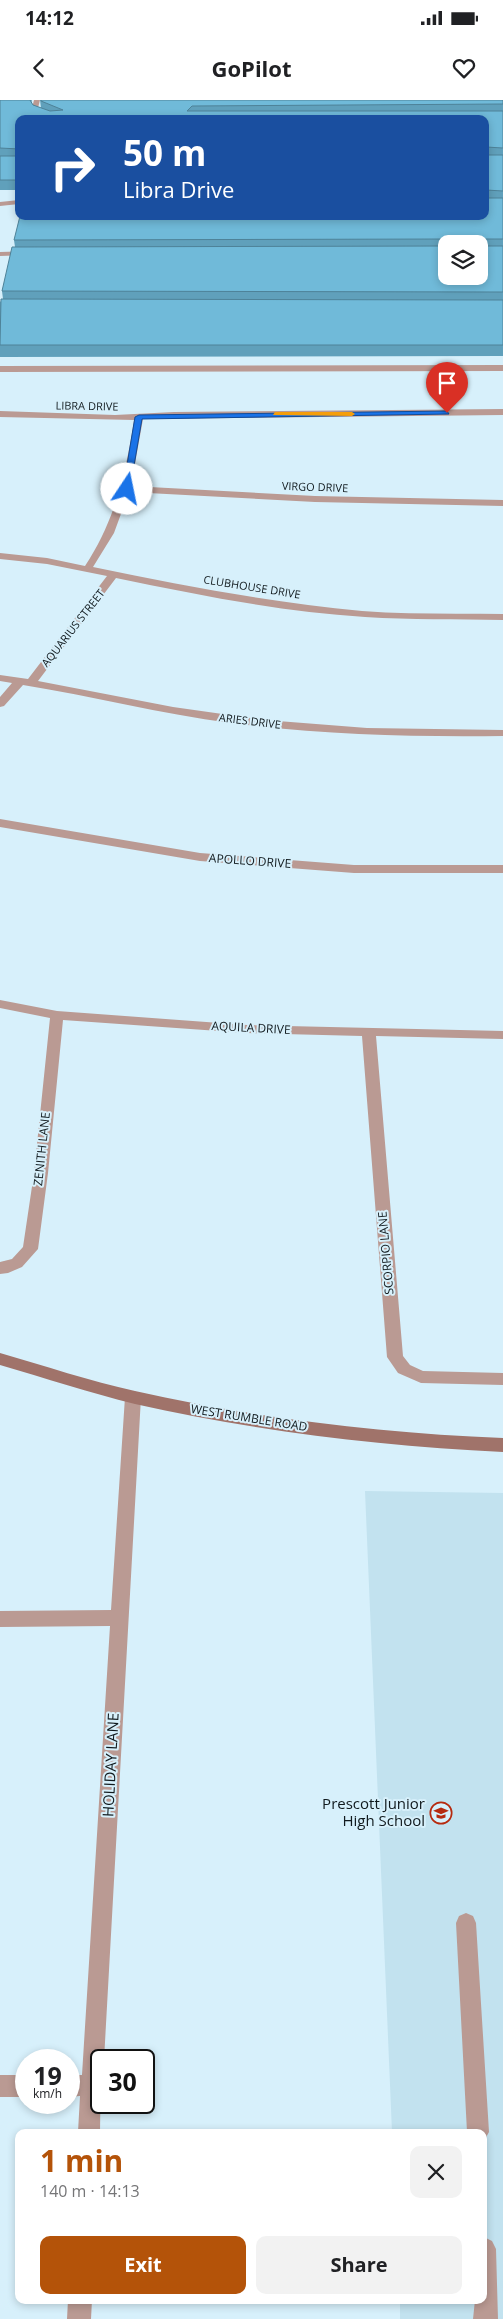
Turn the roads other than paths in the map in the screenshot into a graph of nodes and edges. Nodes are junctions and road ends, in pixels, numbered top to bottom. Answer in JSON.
{"nodes":[{"id":1,"x":37,"y":100,"type":"edge"},
{"id":2,"x":43,"y":115,"type":"edge"},
{"id":3,"x":15,"y":202,"type":"edge"},
{"id":4,"x":0,"y":204,"type":"edge"},
{"id":5,"x":37,"y":253,"type":"edge"},
{"id":6,"x":0,"y":254,"type":"edge"},
{"id":7,"x":503,"y":368,"type":"edge"},
{"id":8,"x":0,"y":369,"type":"edge"},
{"id":9,"x":503,"y":412,"type":"edge"},
{"id":10,"x":0,"y":414,"type":"edge"},
{"id":11,"x":139,"y":417,"type":"junction"},
{"id":12,"x":127,"y":489,"type":"junction"},
{"id":13,"x":503,"y":503,"type":"edge"},
{"id":14,"x":0,"y":556,"type":"edge"},
{"id":15,"x":88,"y":568,"type":"junction"},
{"id":16,"x":115,"y":574,"type":"junction"},
{"id":17,"x":503,"y":617,"type":"edge"},
{"id":18,"x":0,"y":678,"type":"edge"},
{"id":19,"x":26,"y":682,"type":"junction"},
{"id":20,"x":0,"y":704,"type":"edge"},
{"id":21,"x":503,"y":733,"type":"edge"},
{"id":22,"x":0,"y":824,"type":"edge"},
{"id":23,"x":503,"y":869,"type":"edge"},
{"id":24,"x":0,"y":1004,"type":"edge"},
{"id":25,"x":57,"y":1015,"type":"junction"},
{"id":26,"x":369,"y":1033,"type":"junction"},
{"id":27,"x":503,"y":1035,"type":"edge"},
{"id":28,"x":2,"y":1269,"type":"edge"},
{"id":29,"x":0,"y":1359,"type":"edge"},
{"id":30,"x":503,"y":1379,"type":"edge"},
{"id":31,"x":133,"y":1397,"type":"junction"},
{"id":32,"x":503,"y":1445,"type":"edge"},
{"id":33,"x":0,"y":1618,"type":"edge"},
{"id":34,"x":120,"y":1618,"type":"junction"},
{"id":35,"x":466,"y":1923,"type":"dead end"},
{"id":36,"x":94,"y":2049,"type":"edge"},
{"id":37,"x":0,"y":2086,"type":"edge"},
{"id":38,"x":15,"y":2086,"type":"edge"},
{"id":39,"x":90,"y":2114,"type":"edge"},
{"id":40,"x":89,"y":2129,"type":"edge"},
{"id":41,"x":478,"y":2129,"type":"edge"},
{"id":42,"x":80,"y":2304,"type":"edge"},
{"id":43,"x":486,"y":2304,"type":"edge"},
{"id":44,"x":79,"y":2319,"type":"edge"},
{"id":45,"x":485,"y":2319,"type":"edge"}],
"edges":[{"from":1,"to":2,"type":"street"},
{"from":3,"to":4,"type":"street"},
{"from":5,"to":6,"type":"street"},
{"from":7,"to":8,"type":"street"},
{"from":9,"to":11,"type":"street","name":"LIBRA DRIVE"},
{"from":10,"to":11,"type":"street","name":"LIBRA DRIVE"},
{"from":11,"to":12,"type":"street"},
{"from":12,"to":13,"type":"street","name":"VIRGO DRIVE"},
{"from":12,"to":15,"type":"street"},
{"from":14,"to":15,"type":"street","name":"CLUBHOUSE DRIVE"},
{"from":15,"to":16,"type":"street","name":"CLUBHOUSE DRIVE"},
{"from":16,"to":17,"type":"street","name":"CLUBHOUSE DRIVE"},
{"from":16,"to":19,"type":"street","name":"AQUARIUS STREET"},
{"from":18,"to":19,"type":"street","name":"ARIES DRIVE"},
{"from":19,"to":20,"type":"street","name":"AQUARIUS STREET"},
{"from":19,"to":21,"type":"street","name":"ARIES DRIVE"},
{"from":22,"to":23,"type":"street","name":"APOLLO DRIVE"},
{"from":24,"to":25,"type":"street","name":"AQUILA DRIVE"},
{"from":25,"to":26,"type":"street","name":"AQUILA DRIVE"},
{"from":25,"to":28,"type":"street","name":"ZENITH LANE"},
{"from":26,"to":27,"type":"street","name":"AQUILA DRIVE"},
{"from":26,"to":30,"type":"street","name":"SCORPIO LANE"},
{"from":29,"to":31,"type":"street","name":"WEST RUMBLE ROAD"},
{"from":31,"to":32,"type":"street","name":"WEST RUMBLE ROAD"},
{"from":31,"to":34,"type":"street","name":"HOLIDAY LANE"},
{"from":33,"to":34,"type":"street"},
{"from":34,"to":36,"type":"street","name":"HOLIDAY LANE"},
{"from":35,"to":41,"type":"street"},
{"from":37,"to":38,"type":"street"},
{"from":39,"to":40,"type":"street","name":"HOLIDAY LANE"},
{"from":42,"to":44,"type":"street"},
{"from":43,"to":45,"type":"street"}]}
